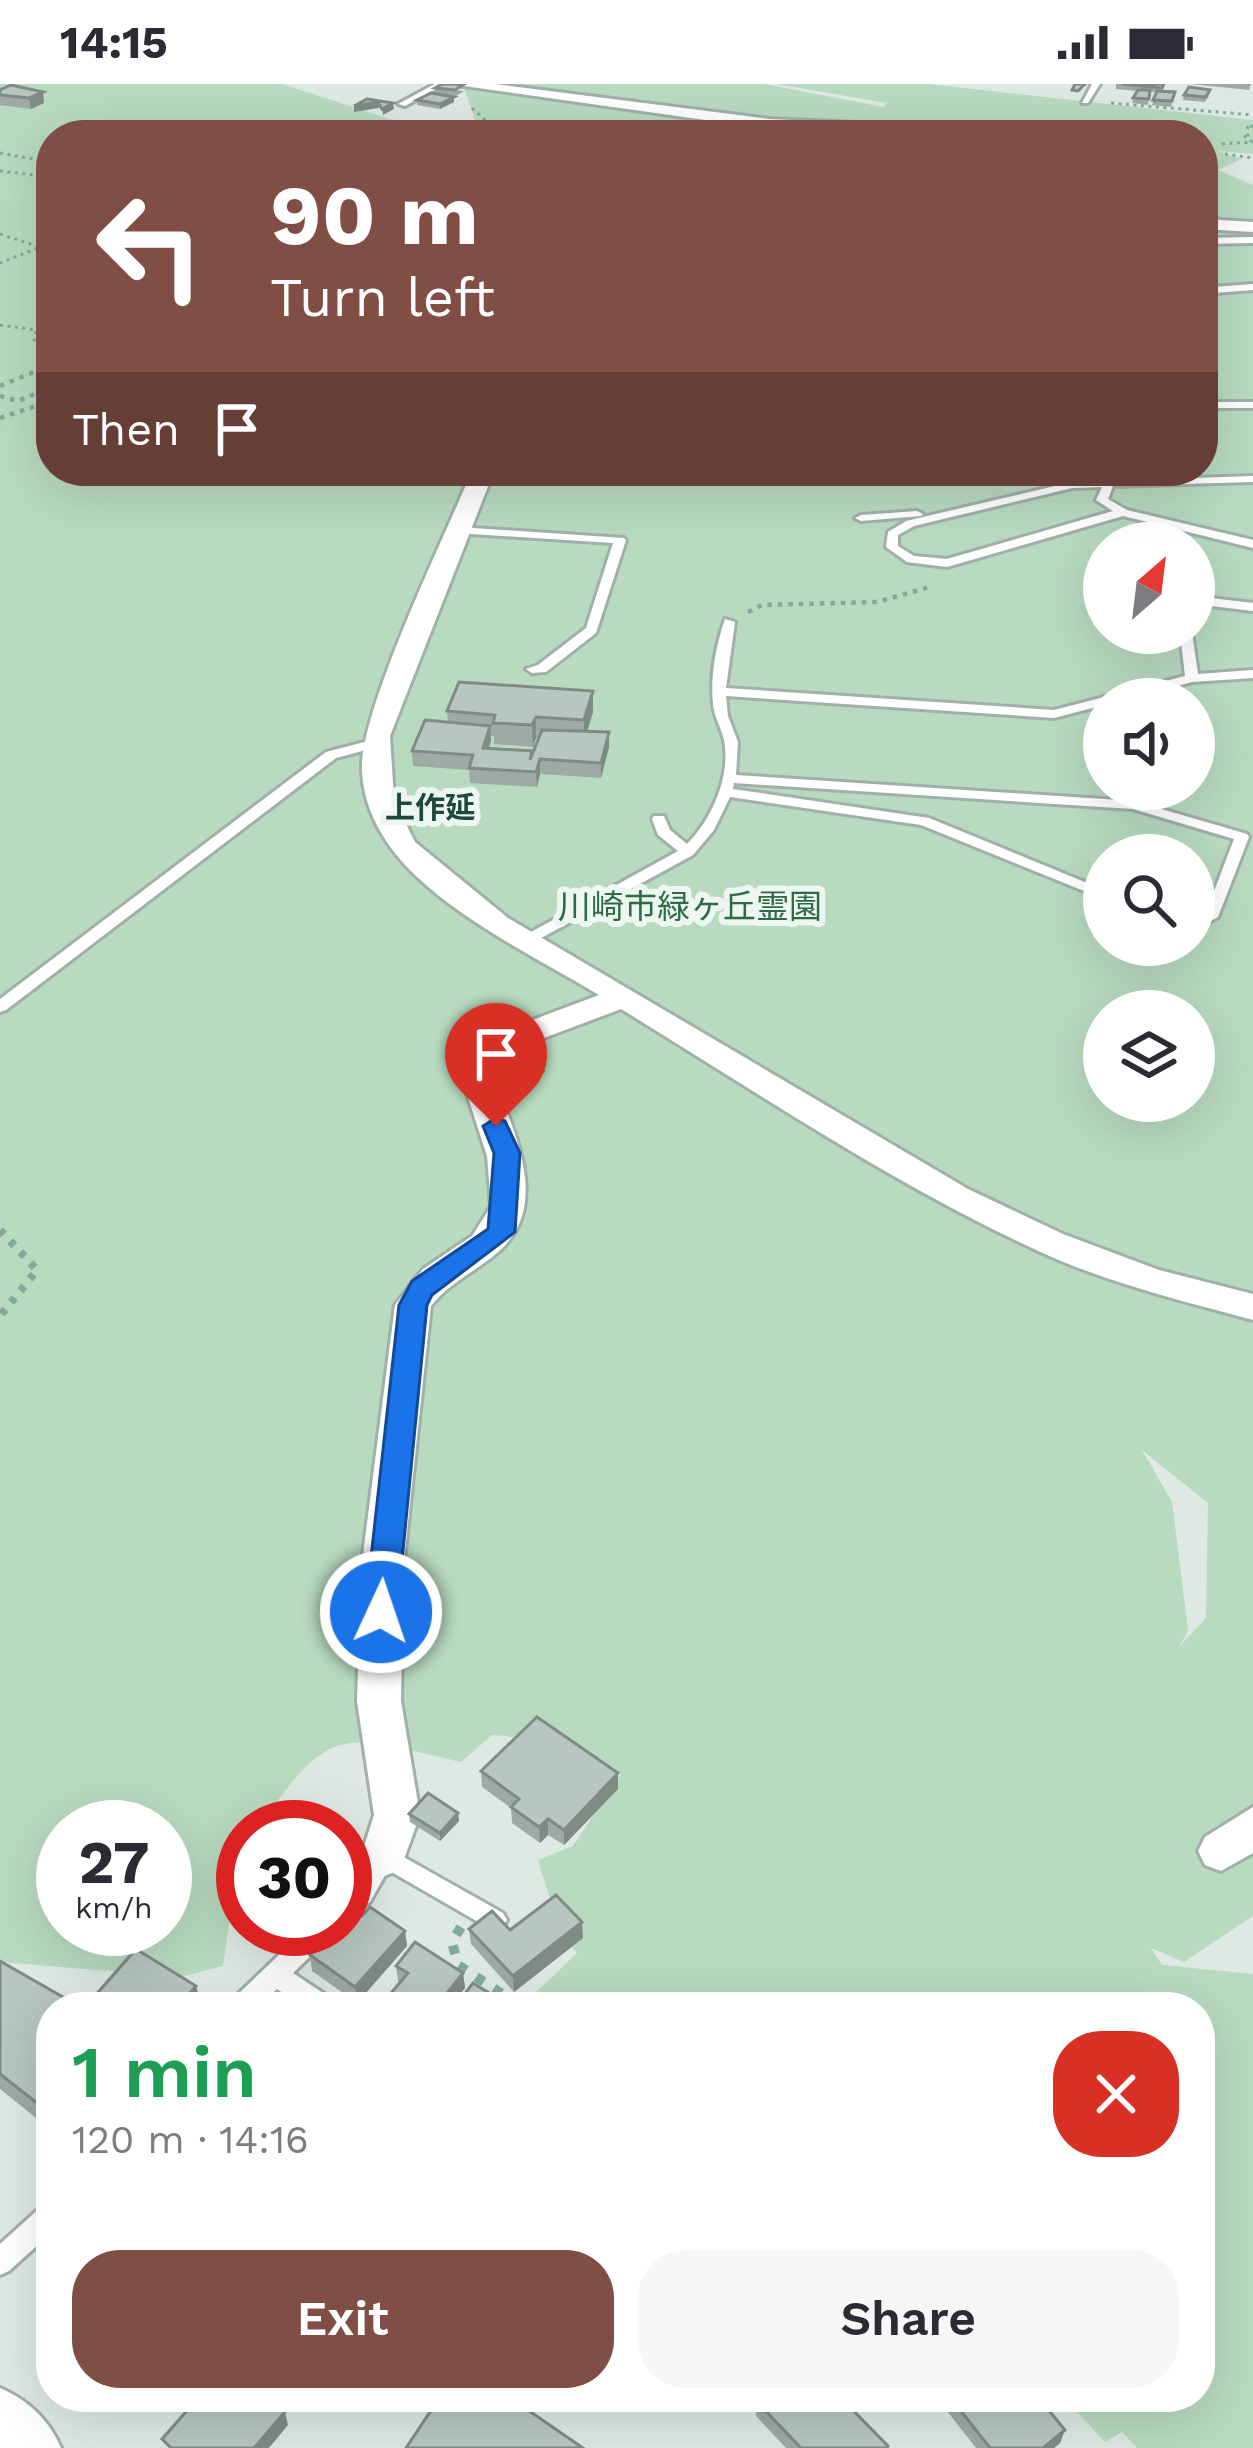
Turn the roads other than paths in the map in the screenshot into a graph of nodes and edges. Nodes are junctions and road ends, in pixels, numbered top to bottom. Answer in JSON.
{"nodes":[{"id":1,"x":441,"y":84,"type":"edge"},
{"id":2,"x":1096,"y":84,"type":"edge"},
{"id":3,"x":467,"y":86,"type":"edge"},
{"id":4,"x":1085,"y":101,"type":"edge"},
{"id":5,"x":402,"y":104,"type":"dead end"},
{"id":6,"x":640,"y":107,"type":"junction"},
{"id":7,"x":634,"y":120,"type":"edge"},
{"id":8,"x":739,"y":120,"type":"edge"},
{"id":9,"x":1218,"y":225,"type":"edge"},
{"id":10,"x":1253,"y":227,"type":"edge"},
{"id":11,"x":1253,"y":240,"type":"edge"},
{"id":12,"x":1218,"y":241,"type":"edge"},
{"id":13,"x":1253,"y":287,"type":"edge"},
{"id":14,"x":1218,"y":290,"type":"edge"},
{"id":15,"x":1218,"y":405,"type":"edge"},
{"id":16,"x":1253,"y":405,"type":"edge"},
{"id":17,"x":1253,"y":479,"type":"edge"},
{"id":18,"x":1218,"y":480,"type":"edge"},
{"id":19,"x":477,"y":486,"type":"edge"},
{"id":20,"x":1068,"y":486,"type":"edge"},
{"id":21,"x":1074,"y":486,"type":"edge"},
{"id":22,"x":1108,"y":486,"type":"edge"},
{"id":23,"x":1102,"y":500,"type":"junction"},
{"id":24,"x":964,"y":510,"type":"junction"},
{"id":25,"x":1123,"y":512,"type":"junction"},
{"id":26,"x":861,"y":518,"type":"dead end"},
{"id":27,"x":459,"y":531,"type":"junction"},
{"id":28,"x":1253,"y":544,"type":"edge"},
{"id":29,"x":1215,"y":602,"type":"edge"},
{"id":30,"x":1253,"y":607,"type":"edge"},
{"id":31,"x":729,"y":622,"type":"road end"},
{"id":32,"x":1189,"y":654,"type":"edge"},
{"id":33,"x":532,"y":669,"type":"dead end"},
{"id":34,"x":1253,"y":674,"type":"edge"},
{"id":35,"x":1192,"y":678,"type":"joint"},
{"id":36,"x":721,"y":692,"type":"junction"},
{"id":37,"x":1083,"y":707,"type":"edge"},
{"id":38,"x":376,"y":743,"type":"junction"},
{"id":39,"x":726,"y":785,"type":"junction"},
{"id":40,"x":659,"y":819,"type":"dead end"},
{"id":41,"x":688,"y":852,"type":"junction"},
{"id":42,"x":1083,"y":886,"type":"edge"},
{"id":43,"x":1215,"y":907,"type":"edge"},
{"id":44,"x":527,"y":940,"type":"junction"},
{"id":45,"x":620,"y":998,"type":"junction"},
{"id":46,"x":0,"y":1007,"type":"edge"},
{"id":47,"x":1253,"y":1307,"type":"edge"},
{"id":48,"x":384,"y":1856,"type":"junction"},
{"id":49,"x":372,"y":1877,"type":"edge"},
{"id":50,"x":495,"y":1920,"type":"edge"},
{"id":51,"x":294,"y":1956,"type":"edge"},
{"id":52,"x":275,"y":1974,"type":"junction"},
{"id":53,"x":257,"y":1992,"type":"edge"},
{"id":54,"x":301,"y":1992,"type":"edge"},
{"id":55,"x":36,"y":2230,"type":"edge"},
{"id":56,"x":0,"y":2262,"type":"edge"},
{"id":57,"x":0,"y":2416,"type":"edge"},
{"id":58,"x":33,"y":2448,"type":"edge"}],
"edges":[{"from":1,"to":5,"type":"lane"},
{"from":2,"to":4,"type":"lane"},
{"from":3,"to":6,"type":"street"},
{"from":6,"to":7,"type":"street"},
{"from":6,"to":8,"type":"street"},
{"from":9,"to":10,"type":"street"},
{"from":11,"to":12,"type":"lane"},
{"from":13,"to":14,"type":"lane"},
{"from":15,"to":16,"type":"lane"},
{"from":17,"to":18,"type":"lane"},
{"from":19,"to":27,"type":"street"},
{"from":20,"to":24,"type":"lane"},
{"from":21,"to":23,"type":"lane"},
{"from":22,"to":23,"type":"lane"},
{"from":23,"to":25,"type":"lane"},
{"from":24,"to":25,"type":"lane"},
{"from":24,"to":26,"type":"lane"},
{"from":25,"to":28,"type":"lane"},
{"from":27,"to":33,"type":"lane"},
{"from":27,"to":38,"type":"street"},
{"from":29,"to":30,"type":"lane"},
{"from":31,"to":36,"type":"lane"},
{"from":32,"to":35,"type":"lane"},
{"from":34,"to":35,"type":"lane"},
{"from":36,"to":37,"type":"lane"},
{"from":36,"to":39,"type":"lane"},
{"from":38,"to":44,"type":"street"},
{"from":38,"to":46,"type":"lane"},
{"from":39,"to":41,"type":"lane"},
{"from":39,"to":42,"type":"lane"},
{"from":39,"to":43,"type":"lane"},
{"from":40,"to":41,"type":"lane"},
{"from":41,"to":44,"type":"lane"},
{"from":44,"to":45,"type":"street"},
{"from":45,"to":47,"type":"street"},
{"from":45,"to":48,"type":"street"},
{"from":48,"to":49,"type":"lane"},
{"from":48,"to":50,"type":"lane"},
{"from":51,"to":52,"type":"lane"},
{"from":52,"to":53,"type":"lane"},
{"from":52,"to":54,"type":"lane"},
{"from":55,"to":56,"type":"lane"},
{"from":57,"to":58,"type":"street"}]}
